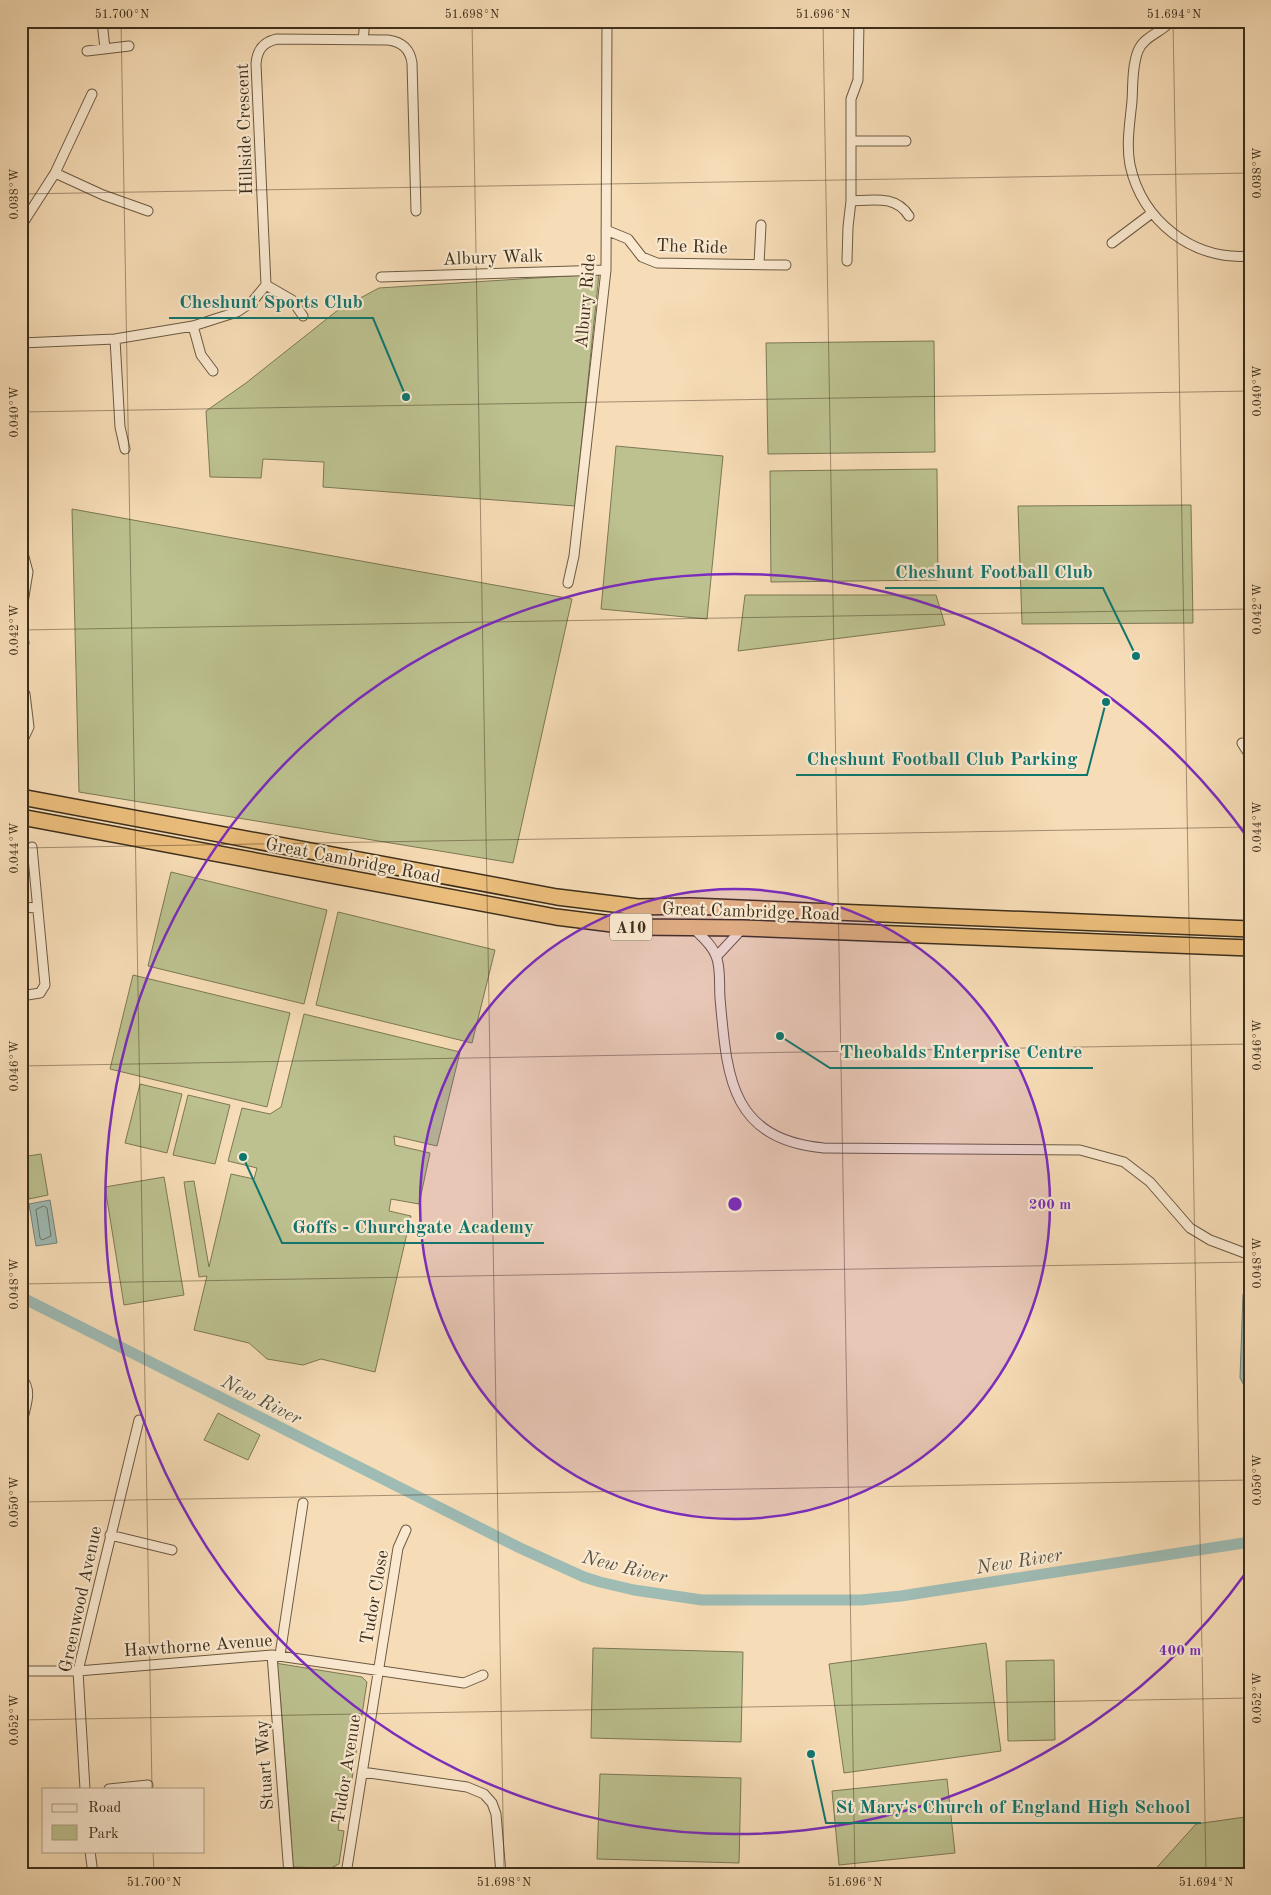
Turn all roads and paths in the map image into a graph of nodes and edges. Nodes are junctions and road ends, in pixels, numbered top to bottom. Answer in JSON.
{"nodes":[{"id":1,"x":102,"y":21,"type":"edge"},
{"id":2,"x":365,"y":21,"type":"edge"},
{"id":3,"x":607,"y":21,"type":"edge"},
{"id":4,"x":859,"y":21,"type":"edge"},
{"id":5,"x":1171,"y":21,"type":"edge"},
{"id":6,"x":363,"y":40,"type":"junction"},
{"id":7,"x":129,"y":46,"type":"dead end"},
{"id":8,"x":105,"y":49,"type":"junction"},
{"id":9,"x":87,"y":51,"type":"dead end"},
{"id":10,"x":92,"y":94,"type":"dead end"},
{"id":11,"x":851,"y":141,"type":"junction"},
{"id":12,"x":906,"y":142,"type":"dead end"},
{"id":13,"x":55,"y":173,"type":"junction"},
{"id":14,"x":851,"y":201,"type":"junction"},
{"id":15,"x":148,"y":211,"type":"dead end"},
{"id":16,"x":416,"y":211,"type":"dead end"},
{"id":17,"x":1152,"y":213,"type":"junction"},
{"id":18,"x":909,"y":216,"type":"dead end"},
{"id":19,"x":760,"y":224,"type":"dead end"},
{"id":20,"x":21,"y":226,"type":"edge"},
{"id":21,"x":606,"y":230,"type":"junction"},
{"id":22,"x":1112,"y":243,"type":"dead end"},
{"id":23,"x":1250,"y":256,"type":"edge"},
{"id":24,"x":847,"y":261,"type":"dead end"},
{"id":25,"x":759,"y":264,"type":"junction"},
{"id":26,"x":786,"y":265,"type":"dead end"},
{"id":27,"x":606,"y":270,"type":"junction"},
{"id":28,"x":381,"y":277,"type":"dead end"},
{"id":29,"x":266,"y":285,"type":"junction"},
{"id":30,"x":303,"y":316,"type":"dead end"},
{"id":31,"x":193,"y":326,"type":"junction"},
{"id":32,"x":115,"y":339,"type":"junction"},
{"id":33,"x":21,"y":343,"type":"edge"},
{"id":34,"x":213,"y":371,"type":"dead end"},
{"id":35,"x":125,"y":449,"type":"dead end"},
{"id":36,"x":21,"y":546,"type":"edge"},
{"id":37,"x":568,"y":582,"type":"dead end"},
{"id":38,"x":21,"y":615,"type":"edge"},
{"id":39,"x":21,"y":626,"type":"edge"},
{"id":40,"x":24,"y":644,"type":"dead end"},
{"id":41,"x":26,"y":694,"type":"dead end"},
{"id":42,"x":1242,"y":743,"type":"dead end"},
{"id":43,"x":21,"y":744,"type":"edge"},
{"id":44,"x":1250,"y":751,"type":"edge"},
{"id":45,"x":21,"y":797,"type":"edge"},
{"id":46,"x":21,"y":817,"type":"edge"},
{"id":47,"x":32,"y":847,"type":"dead end"},
{"id":48,"x":21,"y":908,"type":"edge"},
{"id":49,"x":37,"y":908,"type":"junction"},
{"id":50,"x":691,"y":926,"type":"junction"},
{"id":51,"x":743,"y":928,"type":"junction"},
{"id":52,"x":1250,"y":929,"type":"edge"},
{"id":53,"x":1250,"y":948,"type":"edge"},
{"id":54,"x":717,"y":956,"type":"junction"},
{"id":55,"x":21,"y":996,"type":"edge"},
{"id":56,"x":1250,"y":1255,"type":"edge"},
{"id":57,"x":21,"y":1377,"type":"edge"},
{"id":58,"x":22,"y":1417,"type":"edge"},
{"id":59,"x":139,"y":1420,"type":"dead end"},
{"id":60,"x":21,"y":1432,"type":"edge"},
{"id":61,"x":304,"y":1503,"type":"dead end"},
{"id":62,"x":406,"y":1530,"type":"dead end"},
{"id":63,"x":110,"y":1536,"type":"junction"},
{"id":64,"x":172,"y":1550,"type":"dead end"},
{"id":65,"x":276,"y":1655,"type":"junction"},
{"id":66,"x":377,"y":1670,"type":"junction"},
{"id":67,"x":78,"y":1671,"type":"junction"},
{"id":68,"x":21,"y":1672,"type":"edge"},
{"id":69,"x":483,"y":1675,"type":"dead end"},
{"id":70,"x":362,"y":1772,"type":"junction"},
{"id":71,"x":148,"y":1785,"type":"dead end"},
{"id":72,"x":85,"y":1788,"type":"edge"},
{"id":73,"x":119,"y":1788,"type":"edge"},
{"id":74,"x":90,"y":1852,"type":"edge"},
{"id":75,"x":92,"y":1874,"type":"edge"},
{"id":76,"x":289,"y":1874,"type":"edge"},
{"id":77,"x":346,"y":1874,"type":"edge"},
{"id":78,"x":501,"y":1874,"type":"edge"}],
"edges":[{"from":1,"to":8,"type":"street"},
{"from":2,"to":6,"type":"street"},
{"from":3,"to":21,"type":"street","name":"Albury Ride"},
{"from":4,"to":11,"type":"street"},
{"from":5,"to":17,"type":"street"},
{"from":6,"to":16,"type":"street","name":"Hillside Crescent"},
{"from":6,"to":29,"type":"street","name":"Hillside Crescent"},
{"from":7,"to":8,"type":"street"},
{"from":8,"to":9,"type":"street"},
{"from":10,"to":13,"type":"street"},
{"from":11,"to":12,"type":"street"},
{"from":11,"to":14,"type":"street"},
{"from":13,"to":15,"type":"street"},
{"from":13,"to":20,"type":"street"},
{"from":14,"to":18,"type":"street"},
{"from":14,"to":24,"type":"street"},
{"from":17,"to":22,"type":"street"},
{"from":17,"to":23,"type":"street"},
{"from":19,"to":25,"type":"street"},
{"from":21,"to":25,"type":"street","name":"The Ride"},
{"from":21,"to":27,"type":"street","name":"Albury Ride"},
{"from":25,"to":26,"type":"street","name":"The Ride"},
{"from":27,"to":28,"type":"street","name":"Albury Walk"},
{"from":27,"to":37,"type":"street","name":"Albury Ride"},
{"from":29,"to":30,"type":"street"},
{"from":29,"to":31,"type":"street"},
{"from":31,"to":32,"type":"street"},
{"from":31,"to":34,"type":"street"},
{"from":32,"to":33,"type":"street"},
{"from":32,"to":35,"type":"street"},
{"from":36,"to":38,"type":"street"},
{"from":39,"to":40,"type":"street"},
{"from":41,"to":43,"type":"street"},
{"from":42,"to":44,"type":"street"},
{"from":45,"to":52,"type":"highway","name":"Great Cambridge Road","number":"A10"},
{"from":46,"to":50,"type":"highway","name":"Great Cambridge Road","number":"A10"},
{"from":47,"to":49,"type":"street"},
{"from":48,"to":49,"type":"street"},
{"from":49,"to":55,"type":"street"},
{"from":50,"to":51,"type":"highway","name":"Great Cambridge Road","number":"A10"},
{"from":50,"to":54,"type":"street"},
{"from":51,"to":53,"type":"highway","name":"Great Cambridge Road","number":"A10"},
{"from":51,"to":54,"type":"street"},
{"from":54,"to":56,"type":"street"},
{"from":57,"to":58,"type":"street"},
{"from":58,"to":60,"type":"street"},
{"from":59,"to":63,"type":"street","name":"Greenwood Avenue"},
{"from":61,"to":65,"type":"street","name":"Stuart Way"},
{"from":62,"to":66,"type":"street","name":"Tudor Close"},
{"from":63,"to":64,"type":"street"},
{"from":63,"to":67,"type":"street","name":"Greenwood Avenue"},
{"from":65,"to":66,"type":"street","name":"Hawthorne Avenue"},
{"from":65,"to":67,"type":"street","name":"Hawthorne Avenue"},
{"from":65,"to":76,"type":"street","name":"Stuart Way"},
{"from":66,"to":69,"type":"street","name":"Hawthorne Avenue"},
{"from":66,"to":70,"type":"street","name":"Tudor Avenue"},
{"from":67,"to":68,"type":"street","name":"Hawthorne Avenue"},
{"from":67,"to":72,"type":"street","name":"Greenwood Avenue"},
{"from":70,"to":77,"type":"street","name":"Tudor Avenue"},
{"from":70,"to":78,"type":"street"},
{"from":71,"to":73,"type":"street"},
{"from":74,"to":75,"type":"street"}]}
